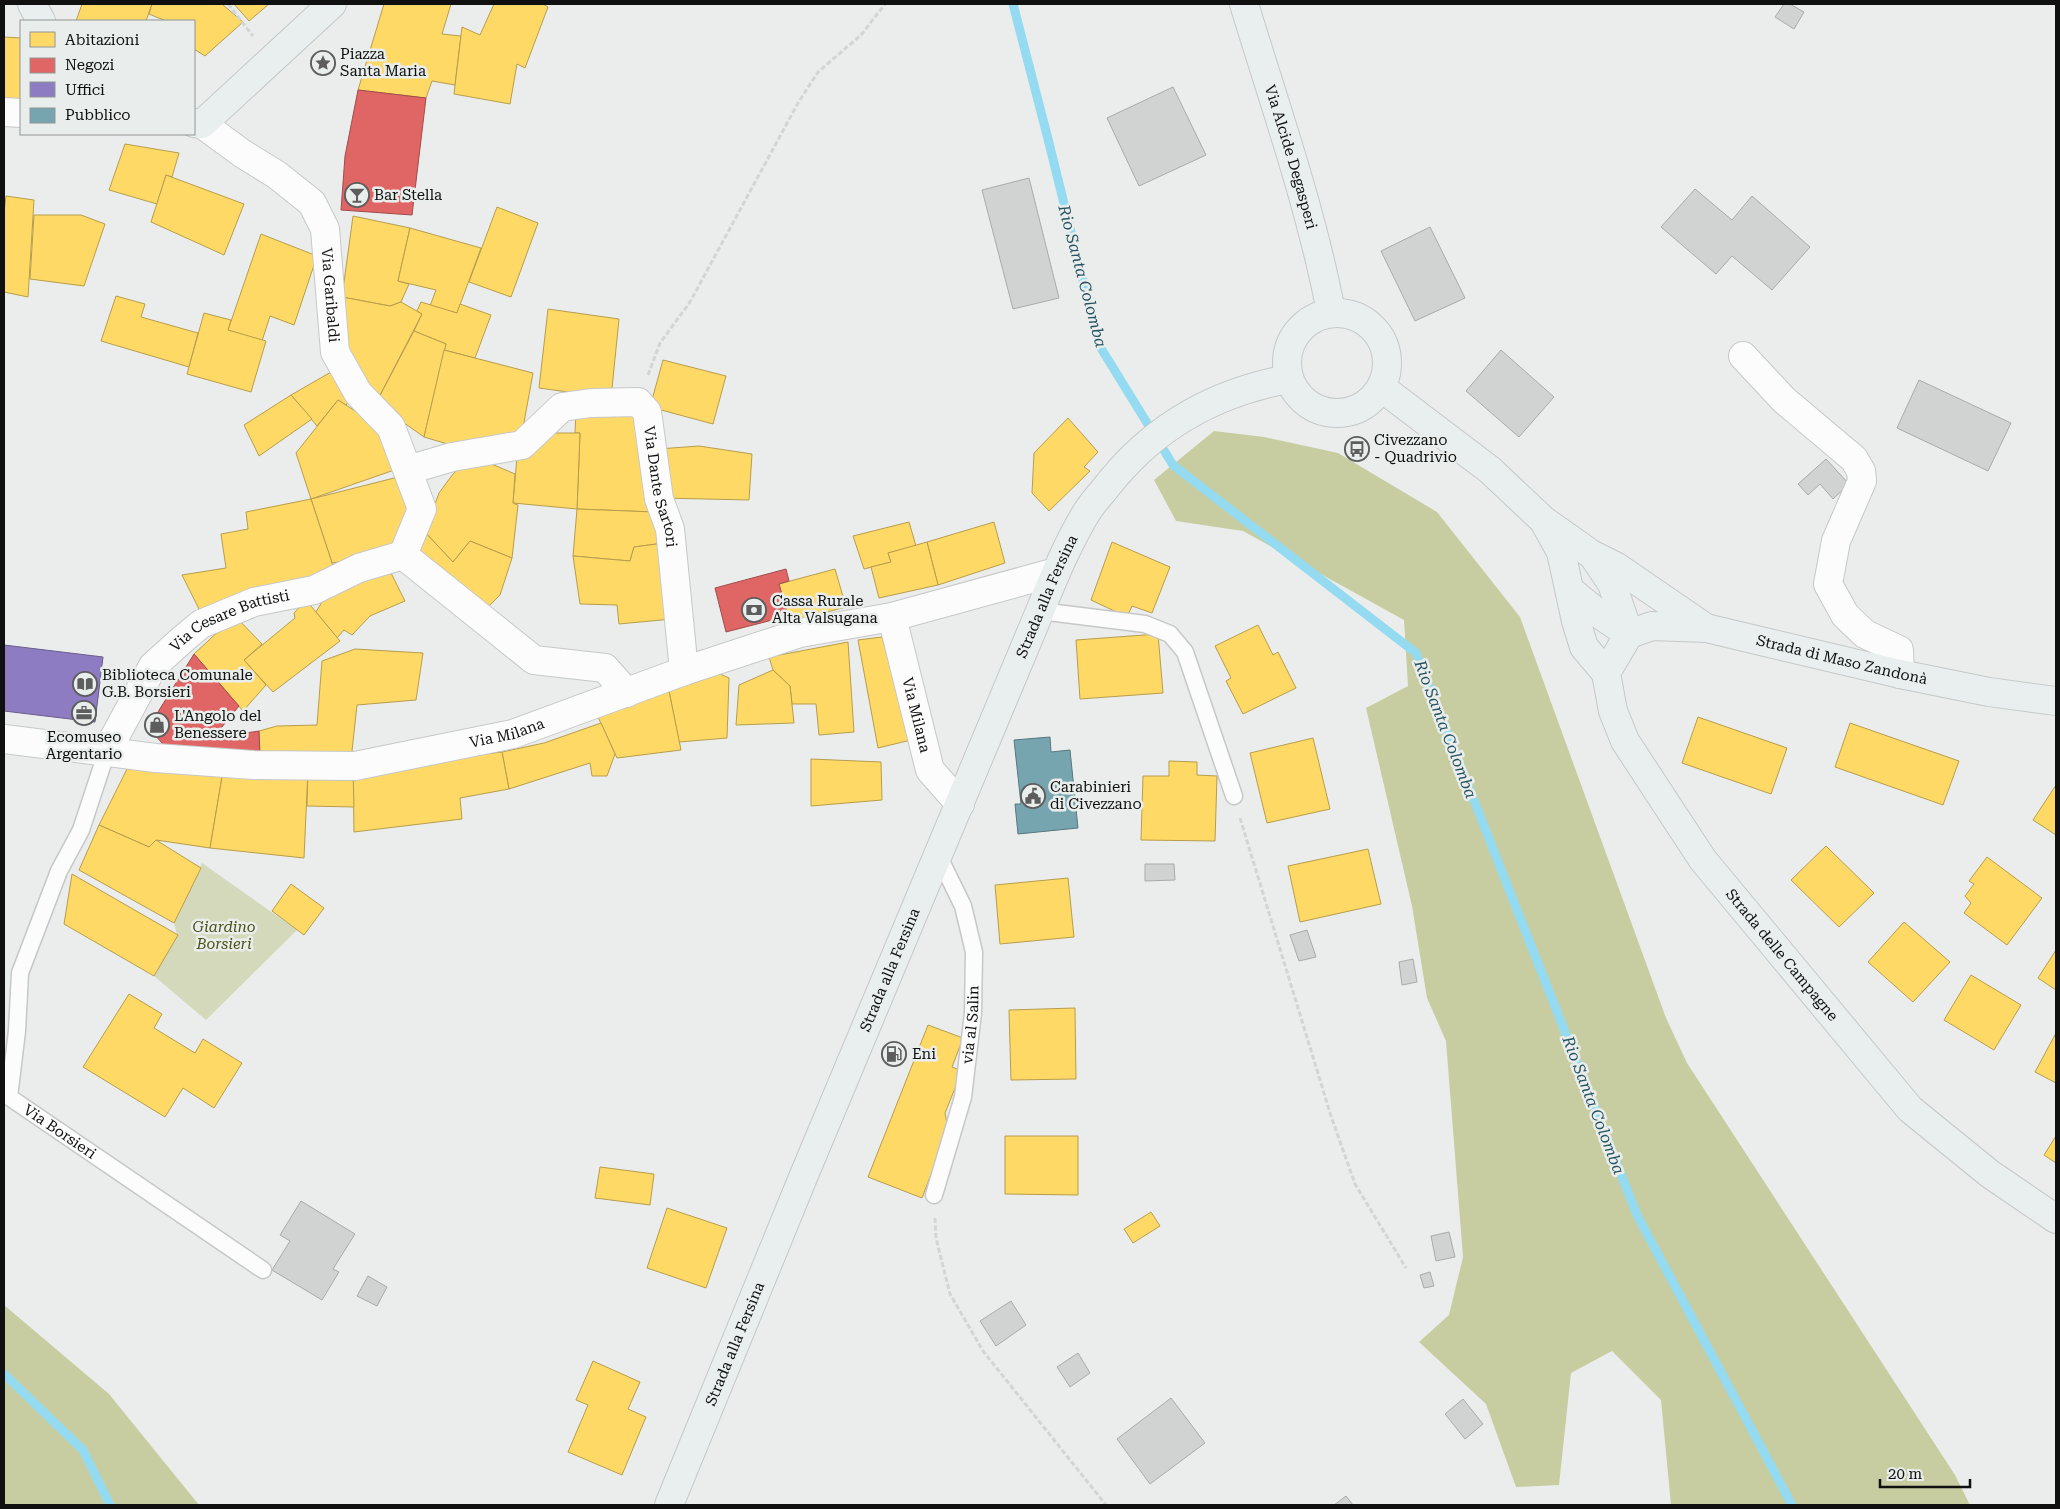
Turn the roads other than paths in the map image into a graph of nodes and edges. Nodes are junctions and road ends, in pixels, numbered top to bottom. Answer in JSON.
{"nodes":[{"id":1,"x":32,"y":4,"type":"edge"},
{"id":2,"x":332,"y":4,"type":"edge"},
{"id":3,"x":1244,"y":4,"type":"edge"},
{"id":4,"x":40,"y":20,"type":"edge"},
{"id":5,"x":4,"y":112,"type":"edge"},
{"id":6,"x":20,"y":113,"type":"edge"},
{"id":7,"x":198,"y":124,"type":"edge"},
{"id":8,"x":1331,"y":312,"type":"junction"},
{"id":9,"x":1743,"y":356,"type":"dead end"},
{"id":10,"x":1288,"y":379,"type":"junction"},
{"id":11,"x":1382,"y":388,"type":"junction"},
{"id":12,"x":408,"y":470,"type":"junction"},
{"id":13,"x":1543,"y":520,"type":"junction"},
{"id":14,"x":1591,"y":554,"type":"junction"},
{"id":15,"x":403,"y":555,"type":"junction"},
{"id":16,"x":1056,"y":572,"type":"junction"},
{"id":17,"x":1571,"y":591,"type":"junction"},
{"id":18,"x":1040,"y":611,"type":"junction"},
{"id":19,"x":892,"y":617,"type":"junction"},
{"id":20,"x":1706,"y":628,"type":"junction"},
{"id":21,"x":1629,"y":634,"type":"junction"},
{"id":22,"x":684,"y":671,"type":"junction"},
{"id":23,"x":1606,"y":673,"type":"junction"},
{"id":24,"x":1900,"y":674,"type":"junction"},
{"id":25,"x":628,"y":693,"type":"junction"},
{"id":26,"x":2056,"y":701,"type":"edge"},
{"id":27,"x":4,"y":739,"type":"edge"},
{"id":28,"x":107,"y":751,"type":"junction"},
{"id":29,"x":1234,"y":796,"type":"road end"},
{"id":30,"x":960,"y":804,"type":"junction"},
{"id":31,"x":938,"y":856,"type":"junction"},
{"id":32,"x":934,"y":1195,"type":"road end"},
{"id":33,"x":2056,"y":1219,"type":"edge"},
{"id":34,"x":263,"y":1270,"type":"dead end"},
{"id":35,"x":669,"y":1505,"type":"edge"}],
"edges":[{"from":1,"to":4,"type":"street"},
{"from":2,"to":7,"type":"street"},
{"from":3,"to":8,"type":"street","name":"Via Alcide Degasperi"},
{"from":5,"to":6,"type":"street"},
{"from":7,"to":12,"type":"street","name":"Via Garibaldi"},
{"from":8,"to":10,"type":"street"},
{"from":8,"to":11,"type":"street"},
{"from":9,"to":24,"type":"street"},
{"from":10,"to":11,"type":"street"},
{"from":10,"to":16,"type":"street","name":"Strada alla Fersina"},
{"from":11,"to":13,"type":"street"},
{"from":12,"to":15,"type":"street","name":"Via Garibaldi"},
{"from":12,"to":22,"type":"street","name":"Via Dante Sartori"},
{"from":13,"to":14,"type":"street"},
{"from":13,"to":17,"type":"street"},
{"from":14,"to":20,"type":"street"},
{"from":14,"to":21,"type":"street"},
{"from":15,"to":25,"type":"street"},
{"from":15,"to":28,"type":"street","name":"Via Cesare Battisti"},
{"from":16,"to":18,"type":"street","name":"Strada alla Fersina"},
{"from":16,"to":19,"type":"street","name":"Via Milana"},
{"from":17,"to":21,"type":"street"},
{"from":17,"to":23,"type":"street"},
{"from":18,"to":29,"type":"lane"},
{"from":18,"to":30,"type":"street","name":"Strada alla Fersina"},
{"from":19,"to":22,"type":"street","name":"Via Milana"},
{"from":19,"to":30,"type":"street","name":"Via Milana"},
{"from":20,"to":21,"type":"street","name":"Strada di Maso Zandonà"},
{"from":20,"to":24,"type":"street","name":"Strada di Maso Zandonà"},
{"from":21,"to":23,"type":"street"},
{"from":22,"to":25,"type":"street","name":"Via Milana"},
{"from":23,"to":33,"type":"street","name":"Strada delle Campagne"},
{"from":24,"to":26,"type":"street","name":"Strada di Maso Zandonà"},
{"from":25,"to":28,"type":"street","name":"Via Milana"},
{"from":27,"to":28,"type":"street","name":"Via Milana"},
{"from":28,"to":34,"type":"lane","name":"Via Borsieri"},
{"from":30,"to":31,"type":"street","name":"Strada alla Fersina"},
{"from":31,"to":32,"type":"lane","name":"via al Salin"},
{"from":31,"to":35,"type":"street","name":"Strada alla Fersina"}]}
